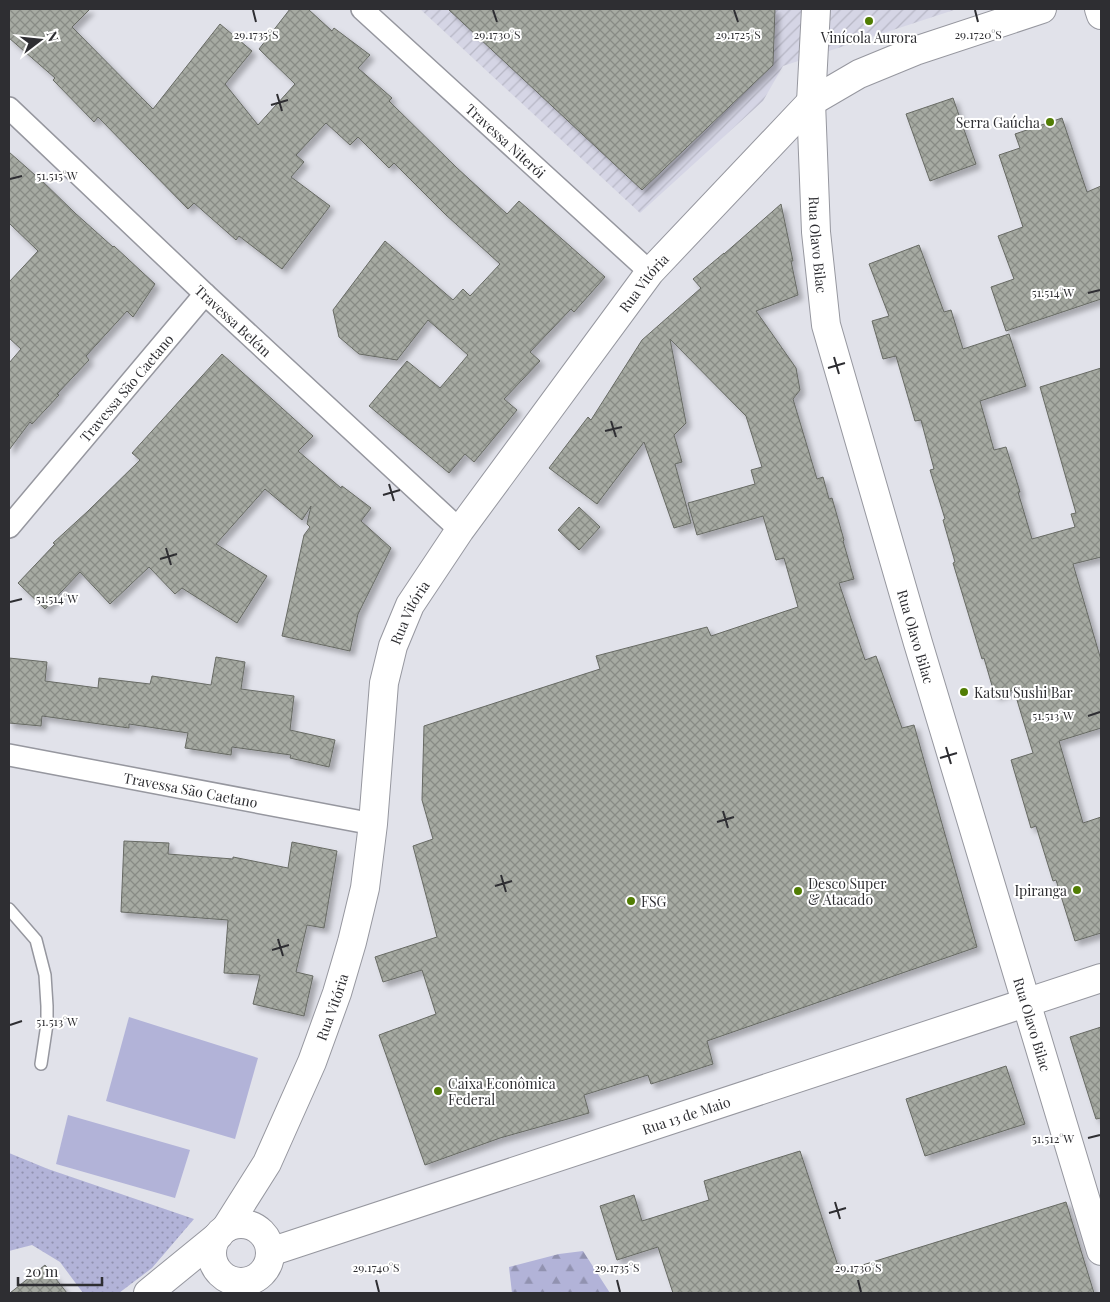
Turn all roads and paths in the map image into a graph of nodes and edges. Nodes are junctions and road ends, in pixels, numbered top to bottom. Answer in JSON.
{"nodes":[{"id":1,"x":362,"y":9,"type":"edge"},
{"id":2,"x":816,"y":9,"type":"edge"},
{"id":3,"x":1042,"y":9,"type":"edge"},
{"id":4,"x":1099,"y":9,"type":"edge"},
{"id":5,"x":1101,"y":15,"type":"edge"},
{"id":6,"x":811,"y":102,"type":"junction"},
{"id":7,"x":9,"y":108,"type":"edge"},
{"id":8,"x":650,"y":272,"type":"junction"},
{"id":9,"x":205,"y":294,"type":"junction"},
{"id":10,"x":9,"y":527,"type":"edge"},
{"id":11,"x":460,"y":530,"type":"junction"},
{"id":12,"x":9,"y":755,"type":"edge"},
{"id":13,"x":374,"y":824,"type":"junction"},
{"id":14,"x":9,"y":909,"type":"edge"},
{"id":15,"x":1101,"y":978,"type":"edge"},
{"id":16,"x":1026,"y":1003,"type":"junction"},
{"id":17,"x":41,"y":1064,"type":"dead end"},
{"id":18,"x":222,"y":1231,"type":"junction"},
{"id":19,"x":1101,"y":1251,"type":"edge"},
{"id":20,"x":270,"y":1252,"type":"junction"},
{"id":21,"x":244,"y":1282,"type":"junction"},
{"id":22,"x":148,"y":1293,"type":"edge"},
{"id":23,"x":218,"y":1293,"type":"edge"}],
"edges":[{"from":1,"to":8,"type":"street","name":"Travessa Niterói"},
{"from":2,"to":6,"type":"main road","name":"Rua Olavo Bilac"},
{"from":3,"to":6,"type":"main road","name":"Rua Vitória"},
{"from":4,"to":5,"type":"main road"},
{"from":6,"to":8,"type":"main road","name":"Rua Vitória"},
{"from":6,"to":16,"type":"main road","name":"Rua Olavo Bilac"},
{"from":7,"to":9,"type":"street","name":"Travessa Belém"},
{"from":8,"to":11,"type":"main road","name":"Rua Vitória"},
{"from":9,"to":10,"type":"street","name":"Travessa São Caetano"},
{"from":9,"to":11,"type":"street","name":"Travessa Belém"},
{"from":11,"to":13,"type":"main road","name":"Rua Vitória"},
{"from":12,"to":13,"type":"street","name":"Travessa São Caetano"},
{"from":13,"to":18,"type":"main road","name":"Rua Vitória"},
{"from":14,"to":17,"type":"lane"},
{"from":15,"to":16,"type":"main road","name":"Rua 13 de Maio"},
{"from":16,"to":19,"type":"main road","name":"Rua Olavo Bilac"},
{"from":16,"to":20,"type":"main road","name":"Rua 13 de Maio"},
{"from":18,"to":20,"type":"main road"},
{"from":18,"to":21,"type":"main road"},
{"from":18,"to":22,"type":"main road"},
{"from":20,"to":21,"type":"main road"},
{"from":21,"to":23,"type":"main road"}]}
